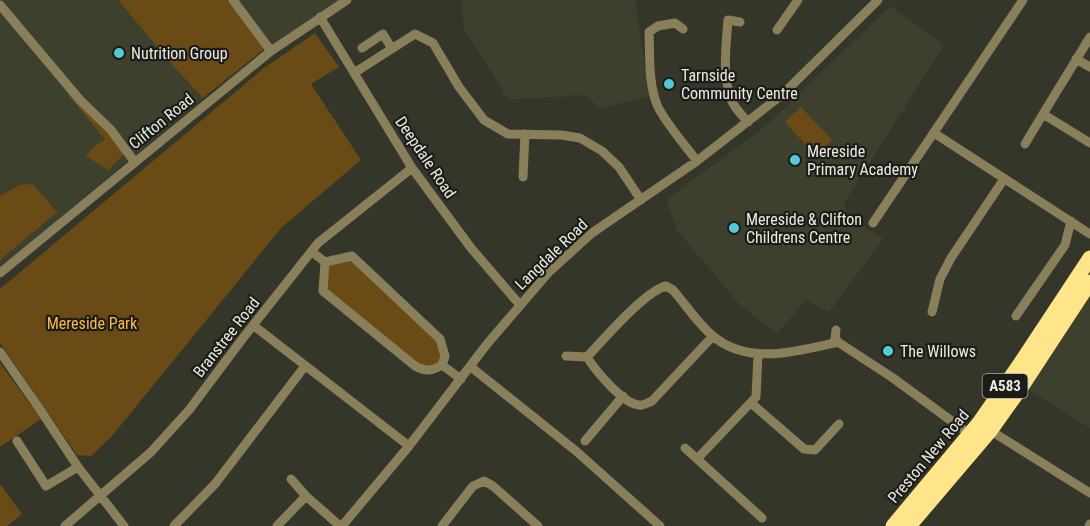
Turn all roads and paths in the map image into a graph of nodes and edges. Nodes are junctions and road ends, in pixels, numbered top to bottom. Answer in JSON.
{"nodes":[{"id":1,"x":233,"y":0,"type":"edge"},
{"id":2,"x":347,"y":0,"type":"edge"},
{"id":3,"x":798,"y":0,"type":"edge"},
{"id":4,"x":878,"y":0,"type":"edge"},
{"id":5,"x":1023,"y":0,"type":"edge"},
{"id":6,"x":0,"y":5,"type":"edge"},
{"id":7,"x":683,"y":16,"type":"dead end"},
{"id":8,"x":320,"y":17,"type":"junction"},
{"id":9,"x":740,"y":22,"type":"dead end"},
{"id":10,"x":777,"y":30,"type":"dead end"},
{"id":11,"x":1090,"y":37,"type":"edge"},
{"id":12,"x":362,"y":48,"type":"dead end"},
{"id":13,"x":392,"y":49,"type":"junction"},
{"id":14,"x":271,"y":51,"type":"junction"},
{"id":15,"x":1077,"y":59,"type":"junction"},
{"id":16,"x":1090,"y":67,"type":"edge"},
{"id":17,"x":354,"y":74,"type":"junction"},
{"id":18,"x":1043,"y":114,"type":"junction"},
{"id":19,"x":748,"y":122,"type":"junction"},
{"id":20,"x":934,"y":133,"type":"junction"},
{"id":21,"x":525,"y":134,"type":"junction"},
{"id":22,"x":1090,"y":143,"type":"edge"},
{"id":23,"x":1025,"y":144,"type":"dead end"},
{"id":24,"x":134,"y":161,"type":"junction"},
{"id":25,"x":697,"y":161,"type":"junction"},
{"id":26,"x":412,"y":168,"type":"junction"},
{"id":27,"x":523,"y":177,"type":"dead end"},
{"id":28,"x":1004,"y":179,"type":"junction"},
{"id":29,"x":641,"y":200,"type":"junction"},
{"id":30,"x":1071,"y":222,"type":"junction"},
{"id":31,"x":873,"y":224,"type":"dead end"},
{"id":32,"x":1090,"y":234,"type":"edge"},
{"id":33,"x":312,"y":252,"type":"junction"},
{"id":34,"x":1090,"y":258,"type":"edge"},
{"id":35,"x":325,"y":262,"type":"junction"},
{"id":36,"x":0,"y":273,"type":"edge"},
{"id":37,"x":1090,"y":282,"type":"edge"},
{"id":38,"x":520,"y":304,"type":"junction"},
{"id":39,"x":932,"y":312,"type":"dead end"},
{"id":40,"x":1031,"y":314,"type":"dead end"},
{"id":41,"x":253,"y":325,"type":"junction"},
{"id":42,"x":836,"y":330,"type":"dead end"},
{"id":43,"x":713,"y":336,"type":"junction"},
{"id":44,"x":838,"y":342,"type":"junction"},
{"id":45,"x":0,"y":352,"type":"edge"},
{"id":46,"x":758,"y":354,"type":"junction"},
{"id":47,"x":566,"y":356,"type":"dead end"},
{"id":48,"x":587,"y":357,"type":"junction"},
{"id":49,"x":442,"y":365,"type":"junction"},
{"id":50,"x":305,"y":366,"type":"junction"},
{"id":51,"x":471,"y":367,"type":"junction"},
{"id":52,"x":461,"y":379,"type":"junction"},
{"id":53,"x":623,"y":396,"type":"junction"},
{"id":54,"x":751,"y":403,"type":"junction"},
{"id":55,"x":839,"y":424,"type":"dead end"},
{"id":56,"x":980,"y":433,"type":"junction"},
{"id":57,"x":17,"y":441,"type":"dead end"},
{"id":58,"x":585,"y":441,"type":"dead end"},
{"id":59,"x":409,"y":446,"type":"junction"},
{"id":60,"x":685,"y":448,"type":"dead end"},
{"id":61,"x":698,"y":459,"type":"junction"},
{"id":62,"x":78,"y":467,"type":"junction"},
{"id":63,"x":291,"y":479,"type":"dead end"},
{"id":64,"x":1090,"y":493,"type":"edge"},
{"id":65,"x":101,"y":495,"type":"junction"},
{"id":66,"x":306,"y":496,"type":"junction"},
{"id":67,"x":329,"y":517,"type":"junction"},
{"id":68,"x":762,"y":518,"type":"dead end"},
{"id":69,"x":65,"y":526,"type":"edge"},
{"id":70,"x":124,"y":526,"type":"edge"},
{"id":71,"x":174,"y":526,"type":"edge"},
{"id":72,"x":277,"y":526,"type":"edge"},
{"id":73,"x":321,"y":526,"type":"edge"},
{"id":74,"x":341,"y":526,"type":"edge"},
{"id":75,"x":442,"y":526,"type":"edge"},
{"id":76,"x":538,"y":526,"type":"edge"},
{"id":77,"x":659,"y":526,"type":"edge"},
{"id":78,"x":893,"y":526,"type":"edge"},
{"id":79,"x":909,"y":526,"type":"edge"}],
"edges":[{"from":1,"to":14,"type":"street"},
{"from":2,"to":8,"type":"street","name":"Clifton Road"},
{"from":3,"to":10,"type":"street"},
{"from":4,"to":19,"type":"street","name":"Langdale Road"},
{"from":5,"to":20,"type":"street"},
{"from":6,"to":24,"type":"street"},
{"from":7,"to":25,"type":"street"},
{"from":8,"to":14,"type":"street","name":"Clifton Road"},
{"from":8,"to":17,"type":"street","name":"Deepdale Road"},
{"from":9,"to":19,"type":"street"},
{"from":11,"to":15,"type":"street"},
{"from":12,"to":13,"type":"street"},
{"from":13,"to":17,"type":"street"},
{"from":13,"to":21,"type":"street"},
{"from":14,"to":24,"type":"street","name":"Clifton Road"},
{"from":15,"to":16,"type":"street"},
{"from":15,"to":18,"type":"street"},
{"from":17,"to":26,"type":"street","name":"Deepdale Road"},
{"from":18,"to":22,"type":"street"},
{"from":18,"to":23,"type":"street"},
{"from":19,"to":25,"type":"street","name":"Langdale Road"},
{"from":20,"to":28,"type":"street"},
{"from":20,"to":31,"type":"street"},
{"from":21,"to":27,"type":"street"},
{"from":21,"to":29,"type":"street"},
{"from":24,"to":36,"type":"street","name":"Clifton Road"},
{"from":25,"to":29,"type":"street","name":"Langdale Road"},
{"from":26,"to":33,"type":"street","name":"Branstree Road"},
{"from":26,"to":38,"type":"street","name":"Deepdale Road"},
{"from":28,"to":30,"type":"street"},
{"from":28,"to":39,"type":"street"},
{"from":29,"to":38,"type":"street","name":"Langdale Road"},
{"from":30,"to":32,"type":"street"},
{"from":30,"to":40,"type":"street"},
{"from":33,"to":35,"type":"street"},
{"from":33,"to":41,"type":"street","name":"Branstree Road"},
{"from":34,"to":56,"type":"highway","name":"Preston New Road","number":"A583"},
{"from":35,"to":49,"type":"street"},
{"from":35,"to":49,"type":"street"},
{"from":37,"to":56,"type":"highway","name":"Preston New Road","number":"A583"},
{"from":38,"to":51,"type":"street","name":"Langdale Road"},
{"from":41,"to":50,"type":"street"},
{"from":41,"to":65,"type":"street","name":"Branstree Road"},
{"from":42,"to":44,"type":"street"},
{"from":43,"to":46,"type":"street"},
{"from":43,"to":48,"type":"street"},
{"from":43,"to":53,"type":"street"},
{"from":44,"to":46,"type":"street"},
{"from":44,"to":56,"type":"street"},
{"from":45,"to":62,"type":"street"},
{"from":46,"to":54,"type":"street"},
{"from":47,"to":48,"type":"street"},
{"from":48,"to":53,"type":"street"},
{"from":49,"to":52,"type":"street"},
{"from":50,"to":59,"type":"street"},
{"from":50,"to":71,"type":"street"},
{"from":51,"to":52,"type":"street","name":"Langdale Road"},
{"from":51,"to":77,"type":"street"},
{"from":52,"to":59,"type":"street","name":"Langdale Road"},
{"from":53,"to":58,"type":"street"},
{"from":54,"to":55,"type":"street"},
{"from":54,"to":61,"type":"street"},
{"from":56,"to":64,"type":"street"},
{"from":56,"to":78,"type":"highway","name":"Preston New Road","number":"A583"},
{"from":56,"to":79,"type":"highway","name":"Preston New Road","number":"A583"},
{"from":57,"to":62,"type":"street"},
{"from":59,"to":74,"type":"street","name":"Langdale Road"},
{"from":60,"to":61,"type":"street"},
{"from":61,"to":68,"type":"street"},
{"from":62,"to":65,"type":"street"},
{"from":63,"to":66,"type":"street"},
{"from":65,"to":69,"type":"street","name":"Branstree Road"},
{"from":65,"to":70,"type":"street"},
{"from":66,"to":67,"type":"street"},
{"from":66,"to":72,"type":"street"},
{"from":67,"to":73,"type":"street"},
{"from":67,"to":74,"type":"street"},
{"from":75,"to":76,"type":"street"}]}
